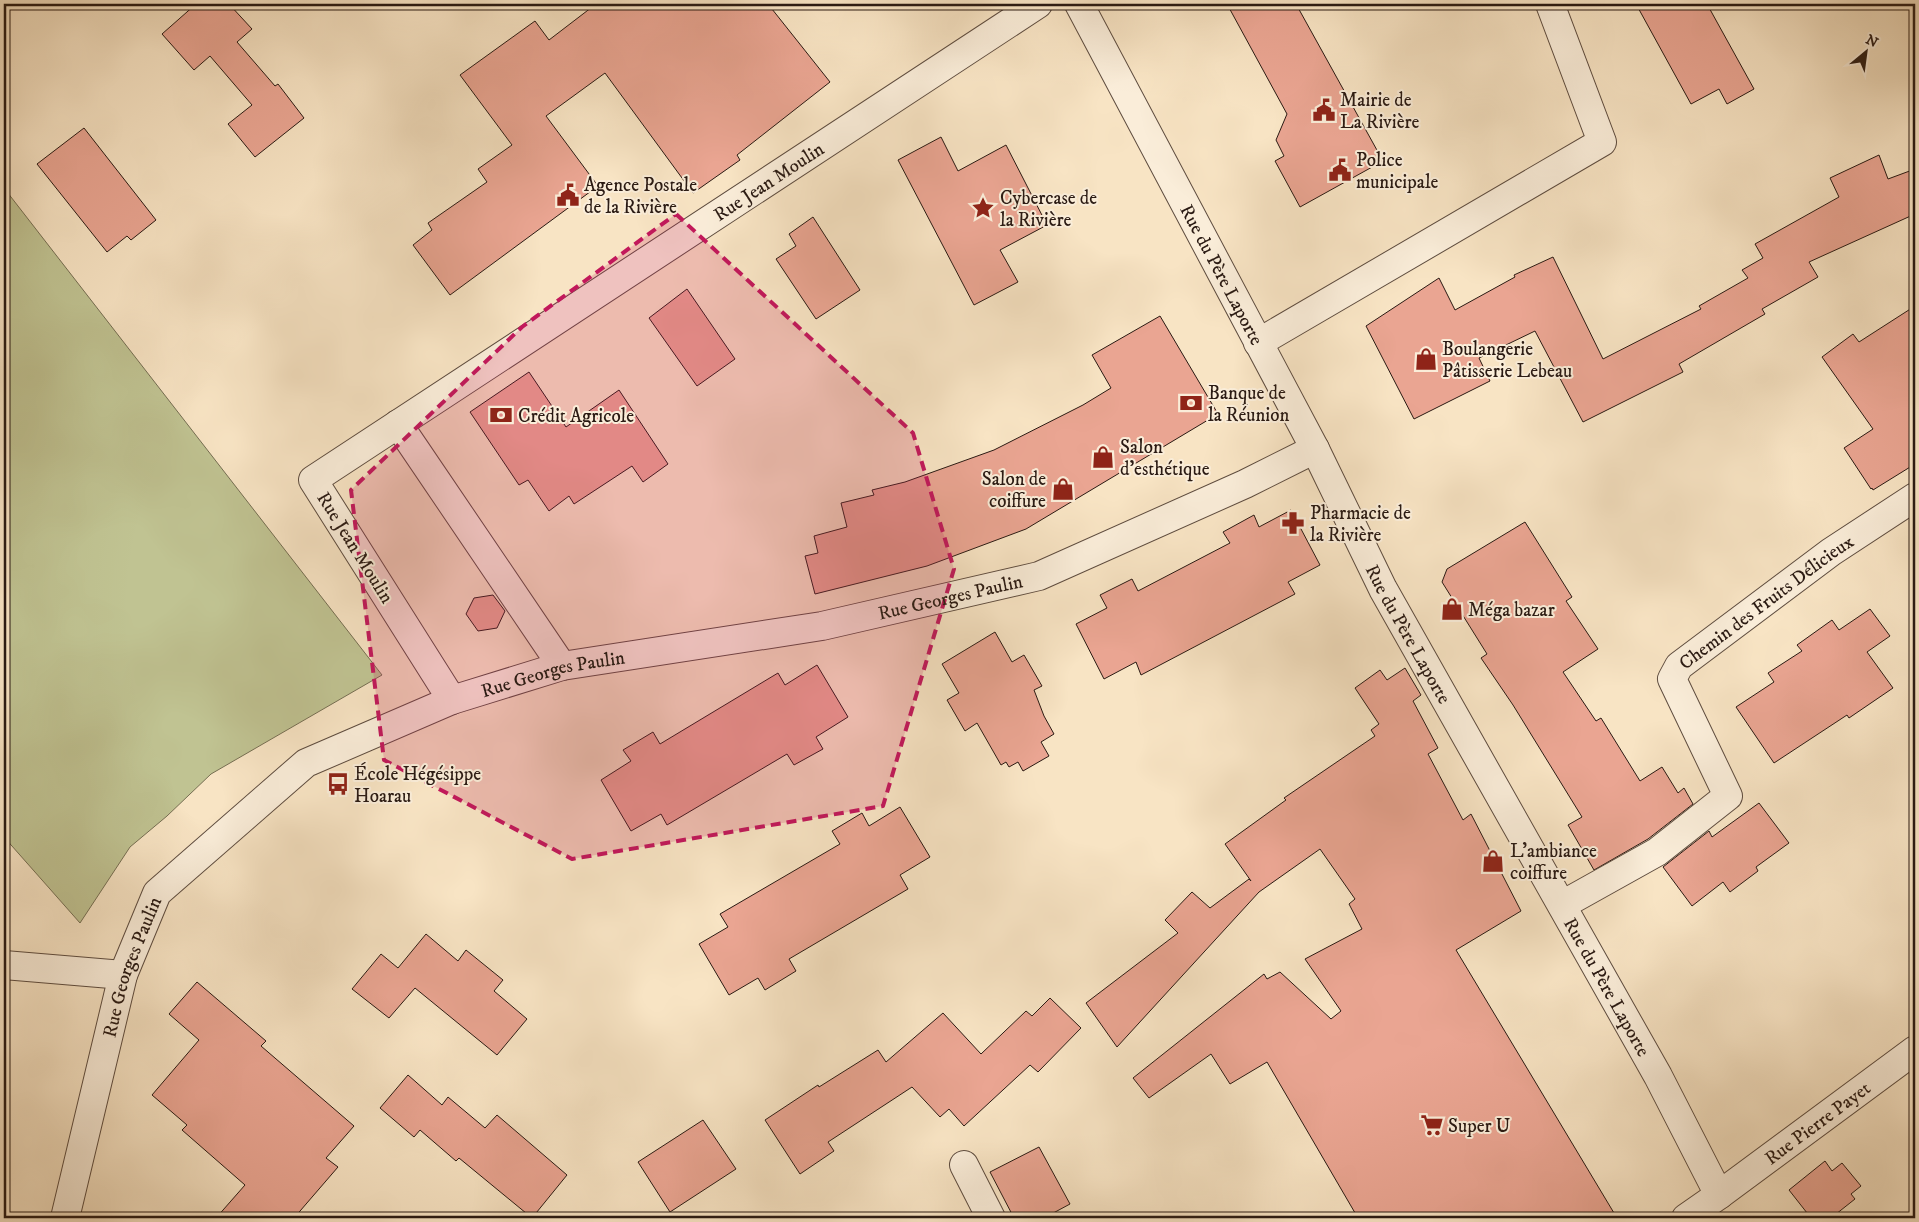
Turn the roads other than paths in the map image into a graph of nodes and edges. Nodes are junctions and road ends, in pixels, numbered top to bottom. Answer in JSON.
{"nodes":[{"id":1,"x":1038,"y":4,"type":"edge"},
{"id":2,"x":1078,"y":4,"type":"edge"},
{"id":3,"x":1550,"y":4,"type":"edge"},
{"id":4,"x":1258,"y":343,"type":"junction"},
{"id":5,"x":398,"y":424,"type":"junction"},
{"id":6,"x":1315,"y":449,"type":"junction"},
{"id":7,"x":1915,"y":496,"type":"edge"},
{"id":8,"x":562,"y":666,"type":"junction"},
{"id":9,"x":452,"y":700,"type":"junction"},
{"id":10,"x":1562,"y":905,"type":"junction"},
{"id":11,"x":4,"y":965,"type":"edge"},
{"id":12,"x":123,"y":975,"type":"junction"},
{"id":13,"x":1915,"y":1050,"type":"edge"},
{"id":14,"x":964,"y":1165,"type":"dead end"},
{"id":15,"x":1719,"y":1195,"type":"junction"},
{"id":16,"x":65,"y":1218,"type":"edge"},
{"id":17,"x":991,"y":1218,"type":"edge"},
{"id":18,"x":1686,"y":1218,"type":"edge"}],
"edges":[{"from":1,"to":5,"type":"street","name":"Rue Jean Moulin"},
{"from":2,"to":4,"type":"street","name":"Rue du Père Laporte"},
{"from":3,"to":4,"type":"street"},
{"from":4,"to":6,"type":"street","name":"Rue du Père Laporte"},
{"from":5,"to":8,"type":"street"},
{"from":5,"to":9,"type":"street","name":"Rue Jean Moulin"},
{"from":6,"to":8,"type":"street","name":"Rue Georges Paulin"},
{"from":6,"to":10,"type":"street","name":"Rue du Père Laporte"},
{"from":7,"to":10,"type":"street","name":"Chemin des Fruits Délicieux"},
{"from":8,"to":9,"type":"street","name":"Rue Georges Paulin"},
{"from":9,"to":12,"type":"street","name":"Rue Georges Paulin"},
{"from":10,"to":15,"type":"street","name":"Rue du Père Laporte"},
{"from":11,"to":12,"type":"street"},
{"from":12,"to":16,"type":"street","name":"Rue Georges Paulin"},
{"from":13,"to":15,"type":"street","name":"Rue Pierre Payet"},
{"from":14,"to":17,"type":"street"},
{"from":15,"to":18,"type":"street"}]}
